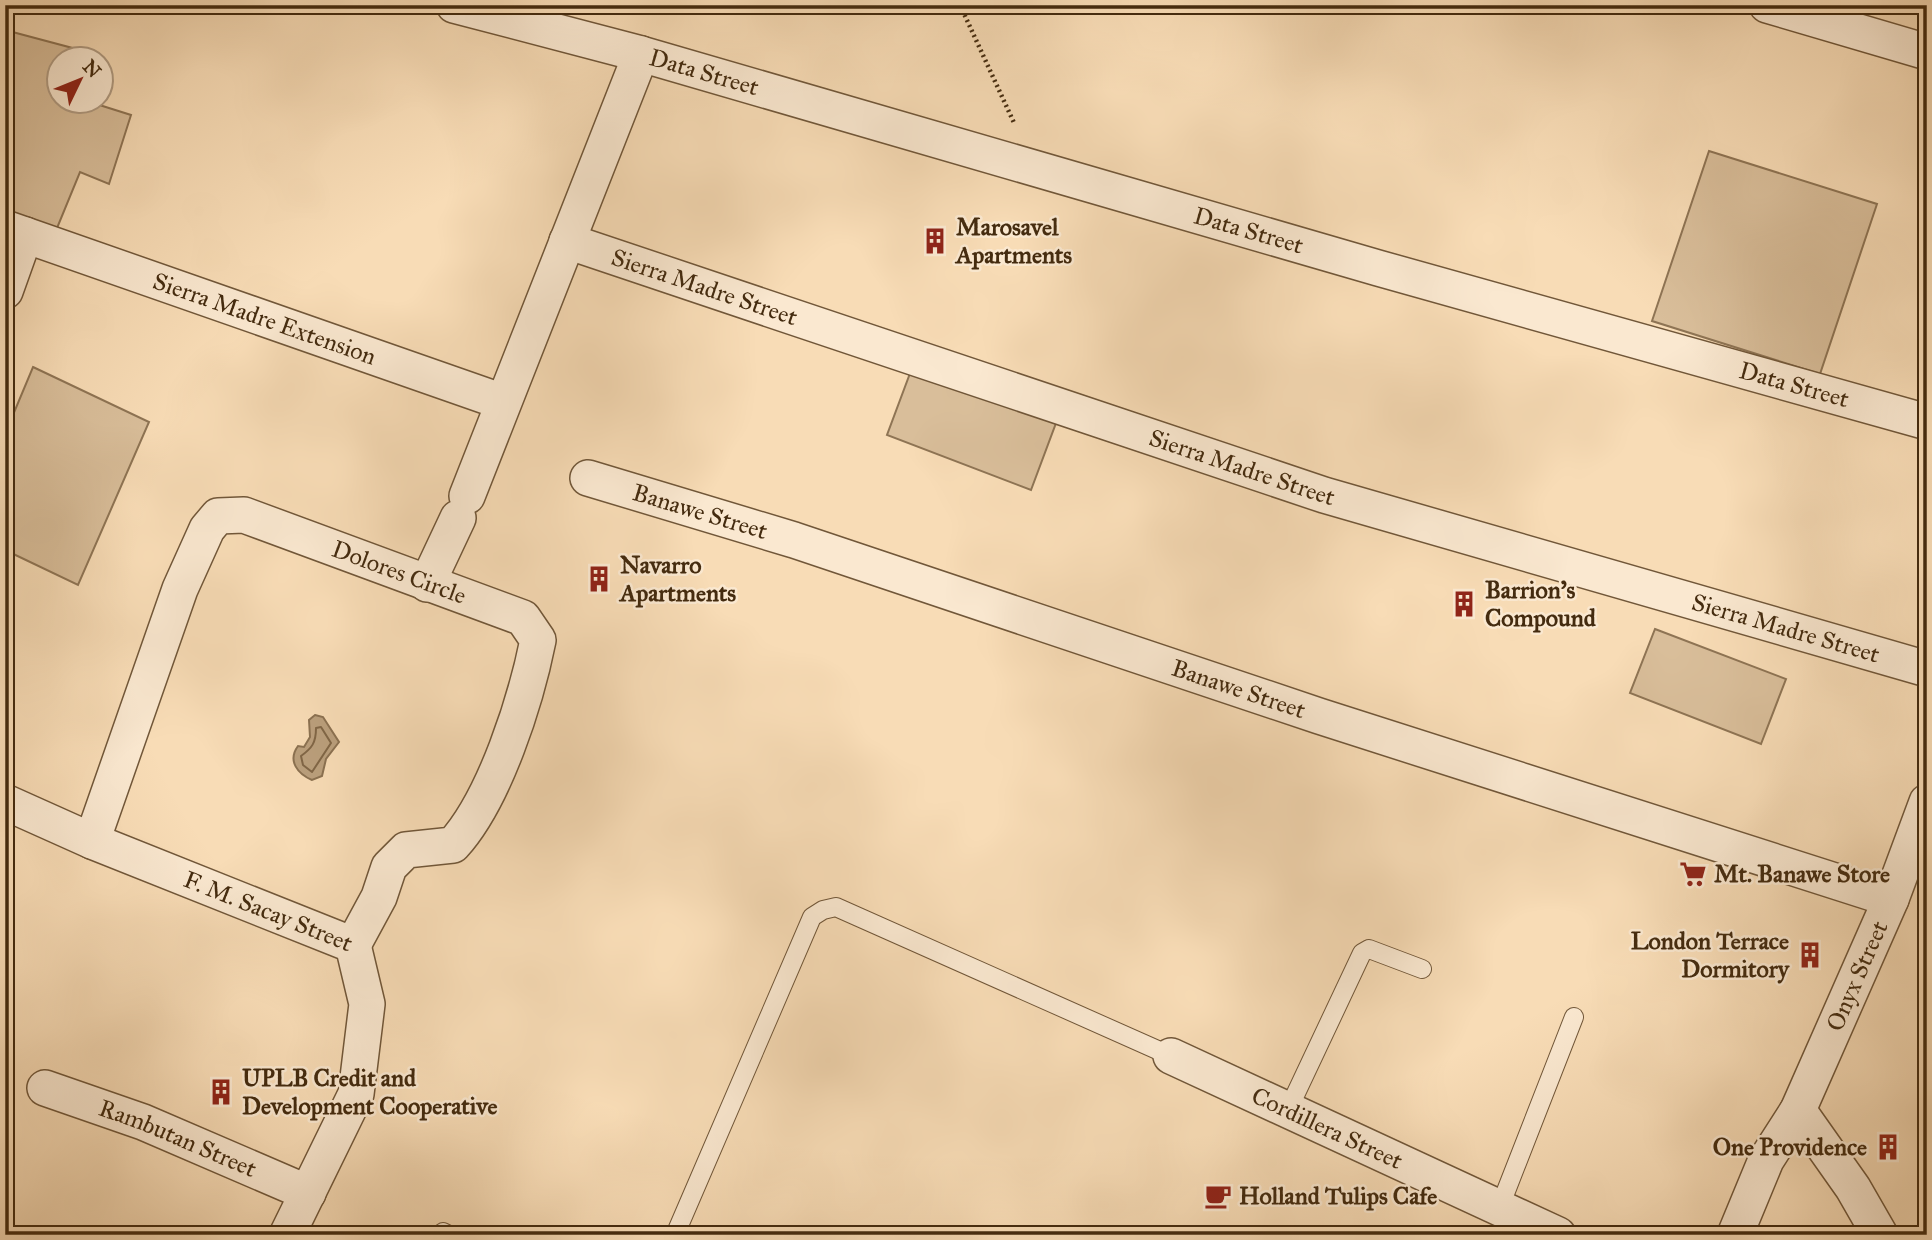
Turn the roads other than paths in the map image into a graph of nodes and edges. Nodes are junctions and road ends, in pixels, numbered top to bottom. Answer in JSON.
{"nodes":[{"id":1,"x":454,"y":5,"type":"edge"},
{"id":2,"x":1767,"y":5,"type":"edge"},
{"id":3,"x":1927,"y":51,"type":"edge"},
{"id":4,"x":641,"y":54,"type":"junction"},
{"id":5,"x":15,"y":232,"type":"edge"},
{"id":6,"x":567,"y":241,"type":"junction"},
{"id":7,"x":5,"y":291,"type":"edge"},
{"id":8,"x":503,"y":402,"type":"junction"},
{"id":9,"x":1927,"y":422,"type":"edge"},
{"id":10,"x":588,"y":478,"type":"dead end"},
{"id":11,"x":427,"y":584,"type":"junction"},
{"id":12,"x":1927,"y":669,"type":"edge"},
{"id":13,"x":5,"y":802,"type":"edge"},
{"id":14,"x":1927,"y":802,"type":"edge"},
{"id":15,"x":92,"y":841,"type":"junction"},
{"id":16,"x":1891,"y":899,"type":"junction"},
{"id":17,"x":353,"y":945,"type":"junction"},
{"id":18,"x":1422,"y":969,"type":"dead end"},
{"id":19,"x":1574,"y":1017,"type":"dead end"},
{"id":20,"x":1171,"y":1056,"type":"joint"},
{"id":21,"x":45,"y":1088,"type":"dead end"},
{"id":22,"x":1289,"y":1108,"type":"junction"},
{"id":23,"x":1798,"y":1110,"type":"junction"},
{"id":24,"x":308,"y":1193,"type":"junction"},
{"id":25,"x":1499,"y":1209,"type":"junction"},
{"id":26,"x":287,"y":1235,"type":"edge"},
{"id":27,"x":675,"y":1235,"type":"edge"},
{"id":28,"x":1558,"y":1235,"type":"edge"},
{"id":29,"x":1735,"y":1235,"type":"edge"},
{"id":30,"x":1880,"y":1235,"type":"edge"}],
"edges":[{"from":1,"to":4,"type":"street","name":"Data Street"},
{"from":2,"to":3,"type":"street"},
{"from":4,"to":6,"type":"street"},
{"from":4,"to":9,"type":"street","name":"Data Street"},
{"from":5,"to":7,"type":"street","name":"Sierra Madre Extension"},
{"from":5,"to":8,"type":"street","name":"Sierra Madre Extension"},
{"from":6,"to":8,"type":"street"},
{"from":6,"to":12,"type":"street","name":"Sierra Madre Street"},
{"from":8,"to":11,"type":"street"},
{"from":10,"to":16,"type":"street","name":"Banawe Street"},
{"from":11,"to":15,"type":"street","name":"Dolores Circle"},
{"from":11,"to":17,"type":"street","name":"Dolores Circle"},
{"from":13,"to":15,"type":"street"},
{"from":14,"to":16,"type":"street","name":"Onyx Street"},
{"from":15,"to":17,"type":"street","name":"F. M. Sacay Street"},
{"from":16,"to":23,"type":"street","name":"Onyx Street"},
{"from":17,"to":24,"type":"street","name":"F. M. Sacay Street"},
{"from":18,"to":22,"type":"lane"},
{"from":19,"to":25,"type":"lane"},
{"from":20,"to":22,"type":"street","name":"Cordillera Street"},
{"from":20,"to":27,"type":"lane"},
{"from":21,"to":24,"type":"street","name":"Rambutan Street"},
{"from":22,"to":25,"type":"street","name":"Cordillera Street"},
{"from":23,"to":29,"type":"street"},
{"from":23,"to":30,"type":"street"},
{"from":24,"to":26,"type":"street","name":"F. M. Sacay Street"},
{"from":25,"to":28,"type":"street","name":"Cordillera Street"}]}
